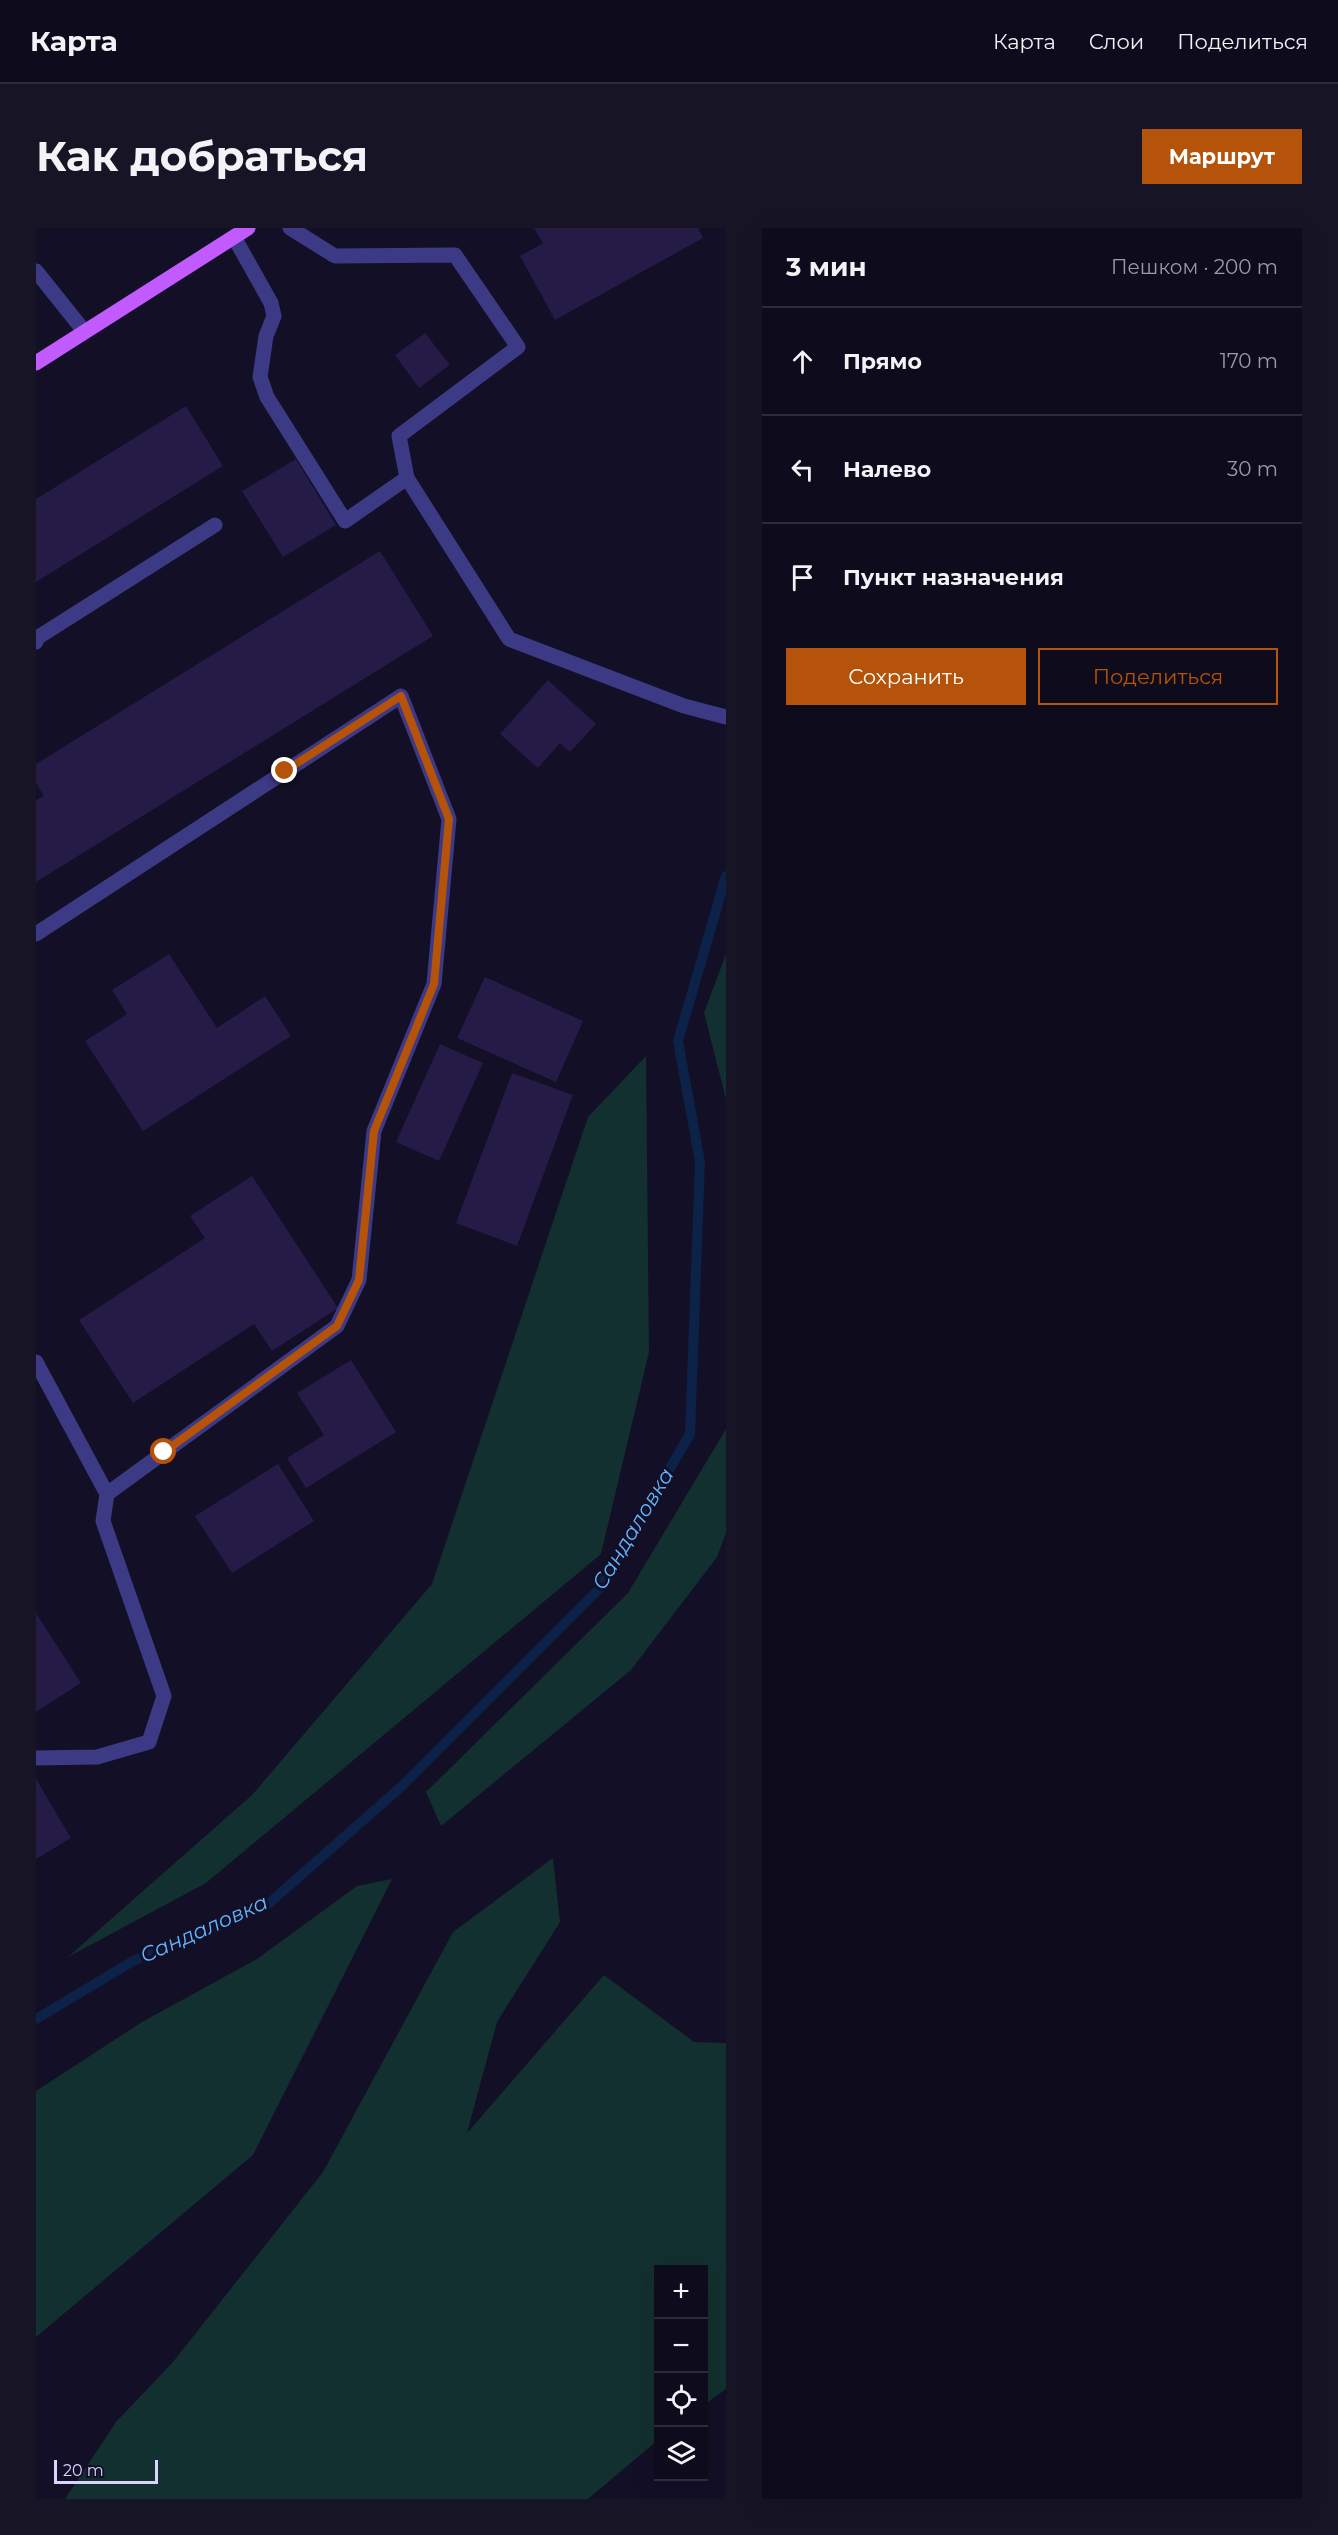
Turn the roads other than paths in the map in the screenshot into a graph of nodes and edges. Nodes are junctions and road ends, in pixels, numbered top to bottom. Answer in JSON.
{"nodes":[{"id":1,"x":248,"y":228,"type":"edge"},
{"id":2,"x":290,"y":228,"type":"edge"},
{"id":3,"x":234,"y":237,"type":"junction"},
{"id":4,"x":36,"y":271,"type":"edge"},
{"id":5,"x":84,"y":331,"type":"junction"},
{"id":6,"x":36,"y":363,"type":"edge"},
{"id":7,"x":407,"y":478,"type":"junction"},
{"id":8,"x":215,"y":525,"type":"dead end"},
{"id":9,"x":36,"y":642,"type":"edge"},
{"id":10,"x":726,"y":717,"type":"edge"},
{"id":11,"x":36,"y":934,"type":"edge"},
{"id":12,"x":36,"y":1362,"type":"edge"},
{"id":13,"x":107,"y":1494,"type":"junction"},
{"id":14,"x":36,"y":1758,"type":"edge"}],
"edges":[{"from":1,"to":3,"type":"main road"},
{"from":2,"to":7,"type":"street"},
{"from":3,"to":5,"type":"main road"},
{"from":3,"to":7,"type":"street"},
{"from":4,"to":5,"type":"street"},
{"from":5,"to":6,"type":"main road"},
{"from":7,"to":10,"type":"street"},
{"from":8,"to":9,"type":"street"},
{"from":11,"to":13,"type":"street"},
{"from":12,"to":13,"type":"street"},
{"from":13,"to":14,"type":"street"}]}
